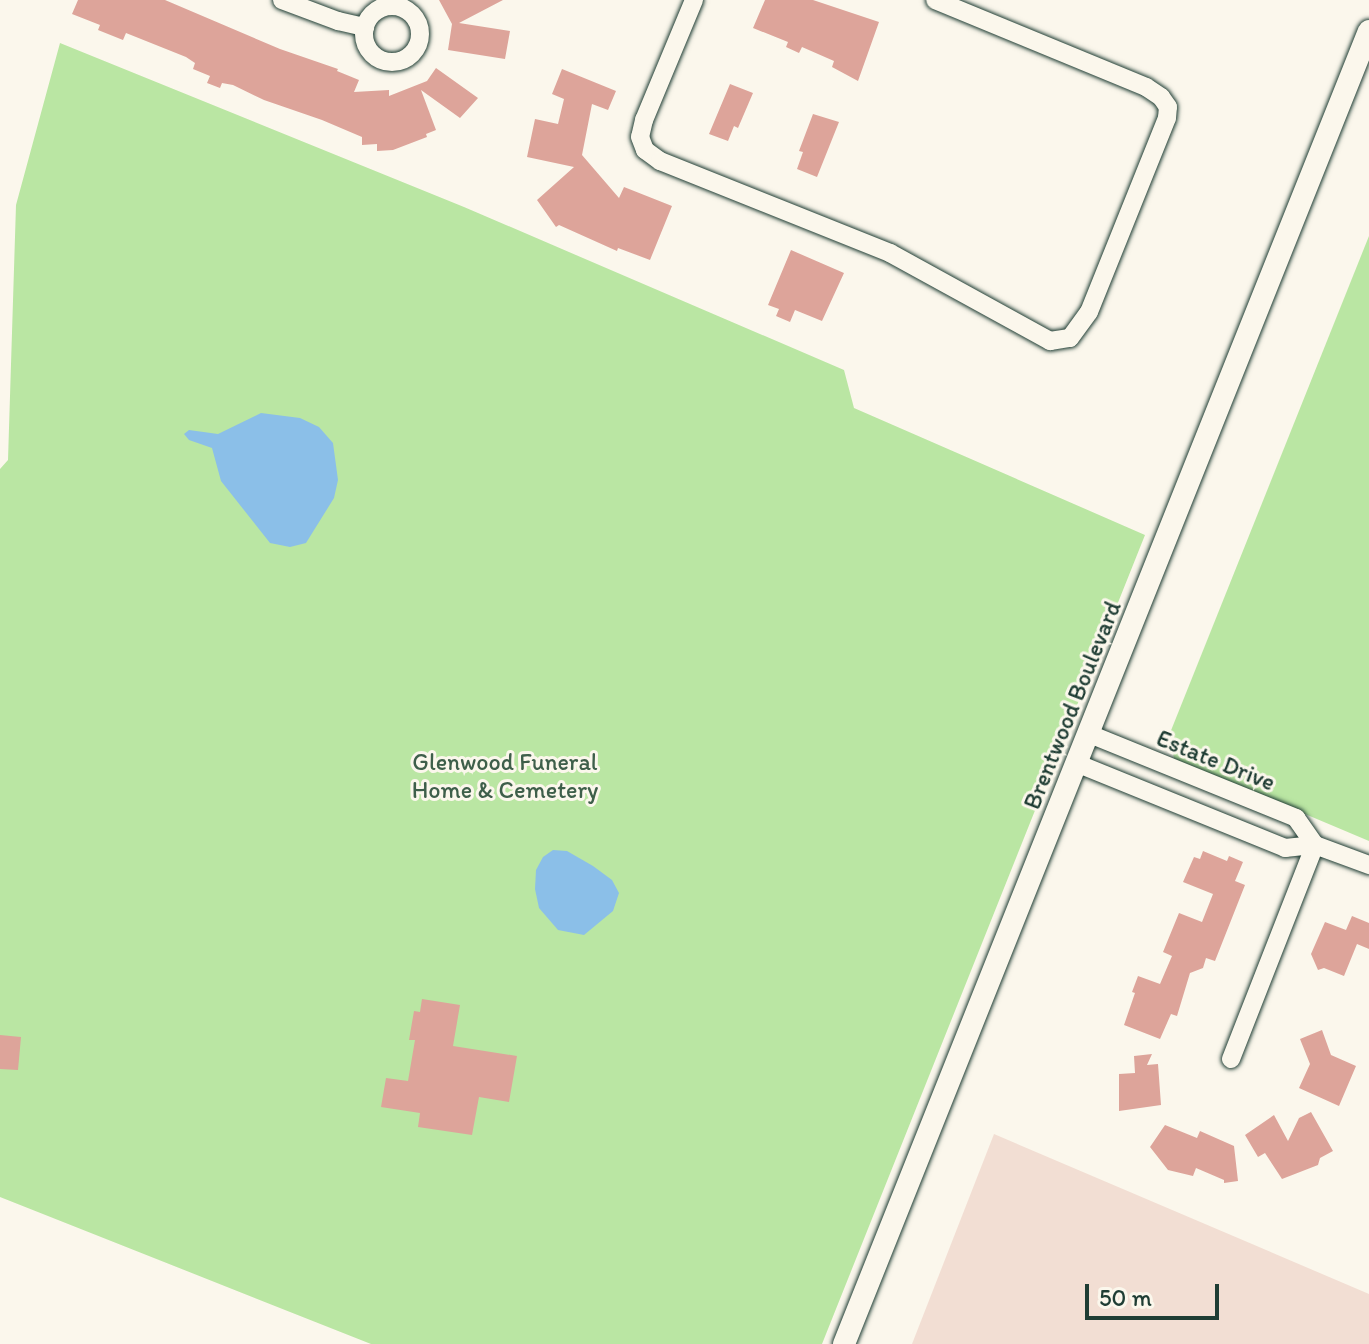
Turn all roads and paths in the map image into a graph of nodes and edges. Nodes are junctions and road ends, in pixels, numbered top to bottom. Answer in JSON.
{"nodes":[{"id":1,"x":282,"y":0,"type":"edge"},
{"id":2,"x":694,"y":0,"type":"edge"},
{"id":3,"x":935,"y":0,"type":"edge"},
{"id":4,"x":365,"y":27,"type":"dead end"},
{"id":5,"x":1369,"y":31,"type":"edge"},
{"id":6,"x":1369,"y":50,"type":"edge"},
{"id":7,"x":1349,"y":85,"type":"junction"},
{"id":8,"x":1087,"y":733,"type":"junction"},
{"id":9,"x":1076,"y":763,"type":"junction"},
{"id":10,"x":1315,"y":845,"type":"junction"},
{"id":11,"x":1369,"y":865,"type":"edge"},
{"id":12,"x":1231,"y":1059,"type":"dead end"},
{"id":13,"x":844,"y":1344,"type":"edge"}],
"edges":[{"from":1,"to":4,"type":"street"},
{"from":2,"to":3,"type":"street"},
{"from":5,"to":7,"type":"street","name":"Brentwood Boulevard"},
{"from":6,"to":7,"type":"street","name":"Brentwood Boulevard"},
{"from":7,"to":8,"type":"street","name":"Brentwood Boulevard"},
{"from":8,"to":9,"type":"street","name":"Brentwood Boulevard"},
{"from":8,"to":10,"type":"street","name":"Estate Drive"},
{"from":9,"to":10,"type":"street","name":"Estate Drive"},
{"from":9,"to":13,"type":"street","name":"Brentwood Boulevard"},
{"from":10,"to":11,"type":"street","name":"Estate Drive"},
{"from":10,"to":12,"type":"street"}]}
